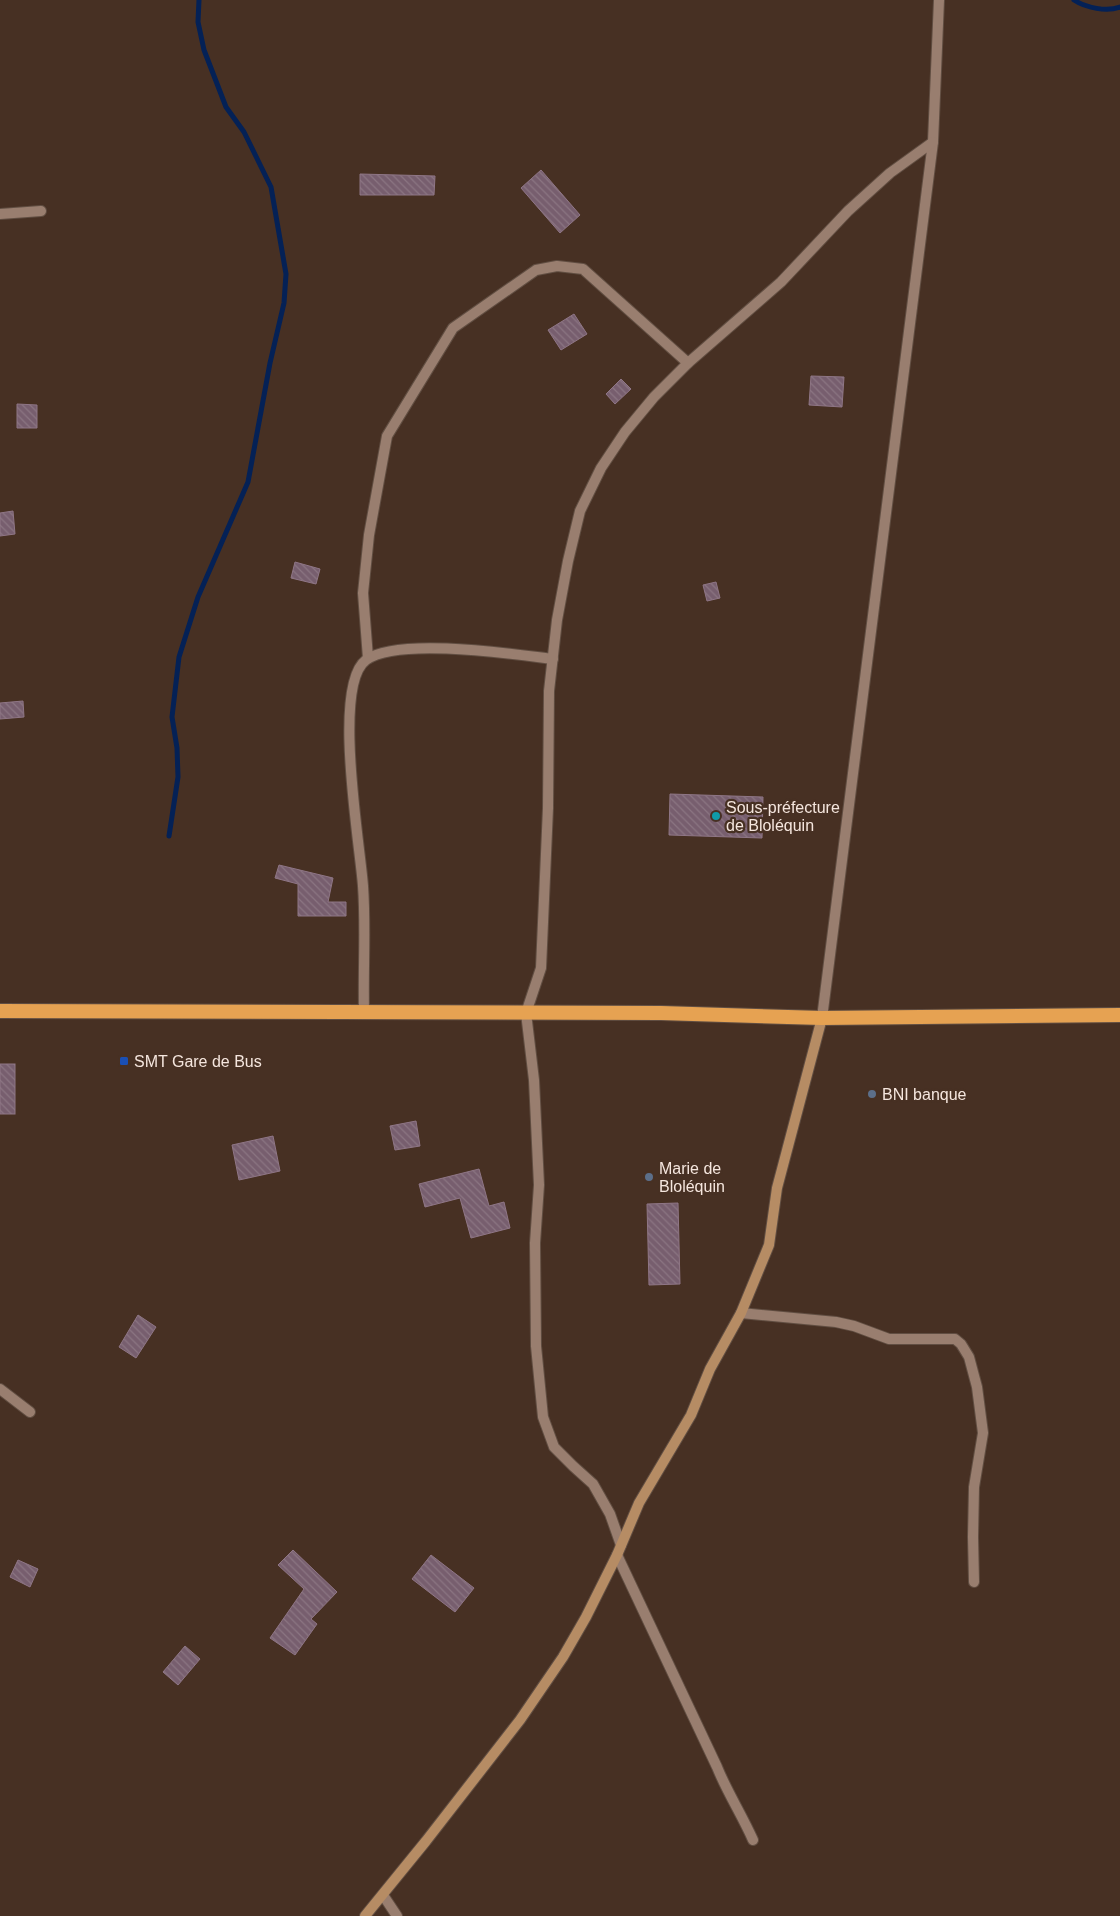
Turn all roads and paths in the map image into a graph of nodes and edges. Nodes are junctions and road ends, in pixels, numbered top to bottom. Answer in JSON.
{"nodes":[{"id":1,"x":939,"y":0,"type":"edge"},
{"id":2,"x":933,"y":142,"type":"junction"},
{"id":3,"x":41,"y":211,"type":"dead end"},
{"id":4,"x":0,"y":214,"type":"edge"},
{"id":5,"x":688,"y":363,"type":"junction"},
{"id":6,"x":368,"y":658,"type":"junction"},
{"id":7,"x":553,"y":659,"type":"junction"},
{"id":8,"x":0,"y":1011,"type":"edge"},
{"id":9,"x":364,"y":1011,"type":"junction"},
{"id":10,"x":526,"y":1013,"type":"junction"},
{"id":11,"x":1120,"y":1016,"type":"edge"},
{"id":12,"x":822,"y":1018,"type":"junction"},
{"id":13,"x":741,"y":1313,"type":"junction"},
{"id":14,"x":0,"y":1389,"type":"edge"},
{"id":15,"x":30,"y":1412,"type":"dead end"},
{"id":16,"x":619,"y":1550,"type":"junction"},
{"id":17,"x":974,"y":1582,"type":"dead end"},
{"id":18,"x":753,"y":1840,"type":"dead end"},
{"id":19,"x":383,"y":1896,"type":"junction"},
{"id":20,"x":365,"y":1916,"type":"edge"},
{"id":21,"x":397,"y":1916,"type":"edge"}],
"edges":[{"from":1,"to":2,"type":"street"},
{"from":2,"to":5,"type":"street"},
{"from":2,"to":12,"type":"street"},
{"from":3,"to":4,"type":"street"},
{"from":5,"to":6,"type":"street"},
{"from":5,"to":7,"type":"street"},
{"from":6,"to":7,"type":"street"},
{"from":6,"to":9,"type":"street"},
{"from":7,"to":10,"type":"street"},
{"from":8,"to":9,"type":"highway"},
{"from":9,"to":10,"type":"highway"},
{"from":10,"to":12,"type":"highway"},
{"from":10,"to":16,"type":"street"},
{"from":11,"to":12,"type":"highway"},
{"from":12,"to":13,"type":"main road"},
{"from":13,"to":16,"type":"main road"},
{"from":13,"to":17,"type":"street"},
{"from":14,"to":15,"type":"street"},
{"from":16,"to":18,"type":"street"},
{"from":16,"to":19,"type":"main road"},
{"from":19,"to":20,"type":"main road"},
{"from":19,"to":21,"type":"street"}]}
